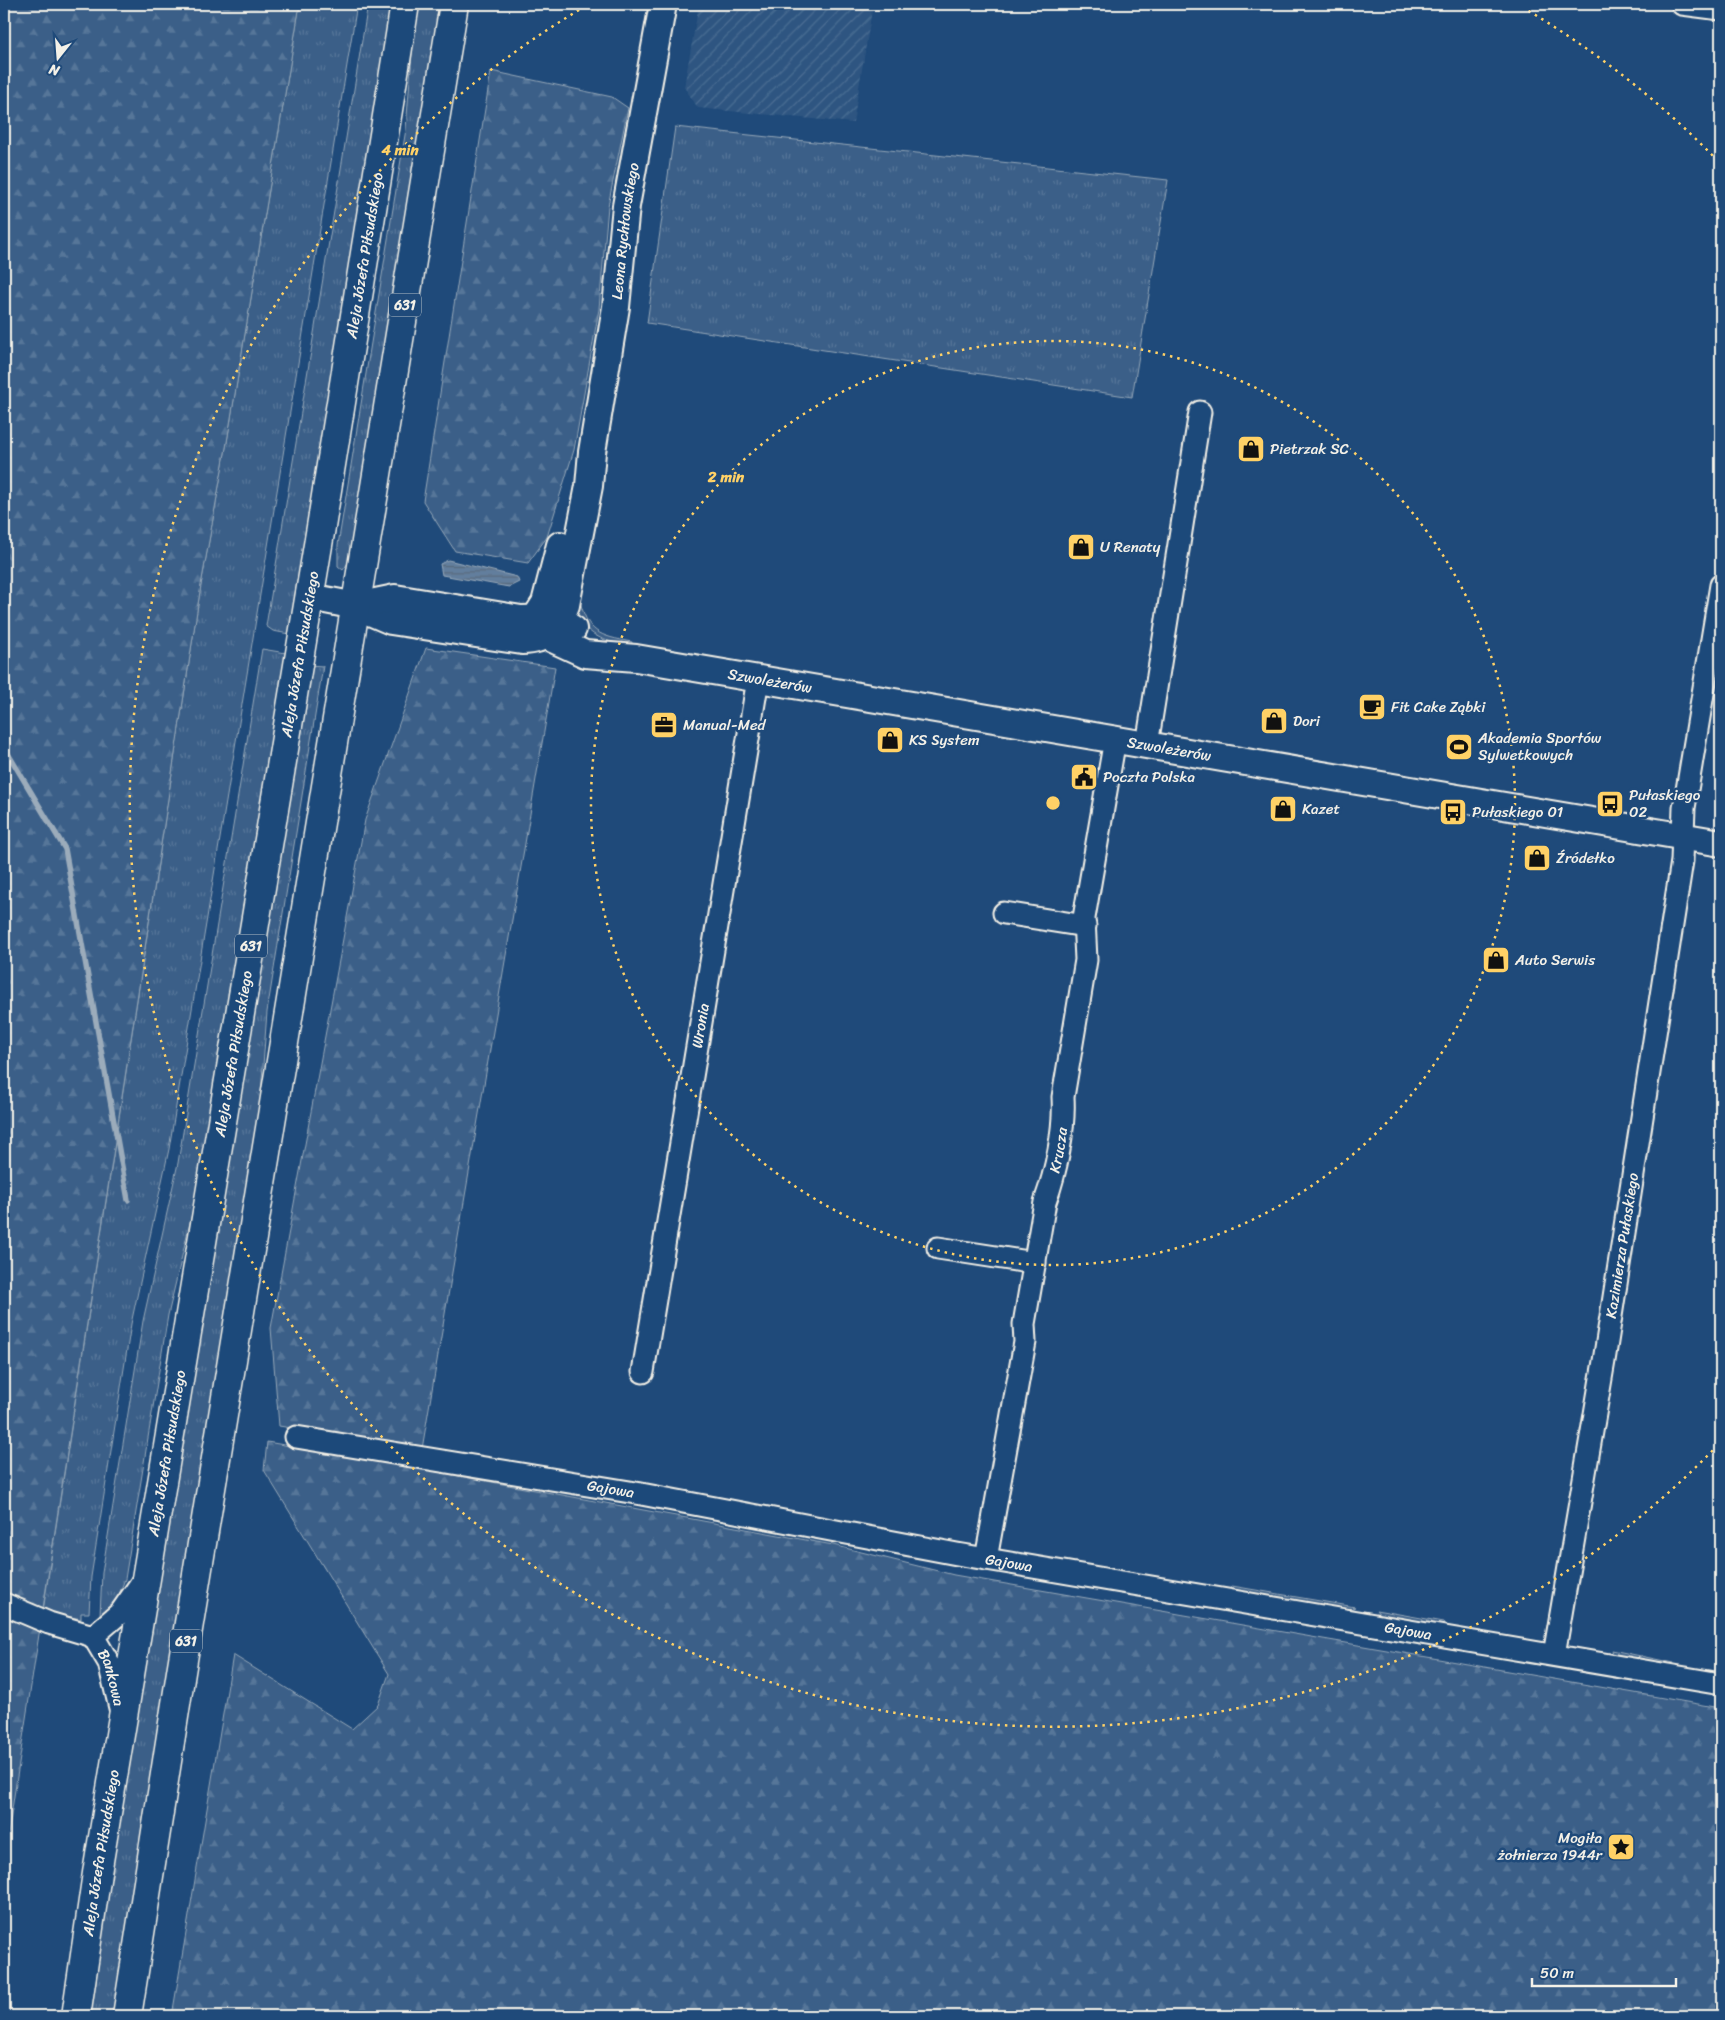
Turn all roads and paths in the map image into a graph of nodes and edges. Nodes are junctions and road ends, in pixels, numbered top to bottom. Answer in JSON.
{"nodes":[{"id":1,"x":405,"y":4,"type":"edge"},
{"id":2,"x":454,"y":4,"type":"edge"},
{"id":3,"x":1682,"y":4,"type":"edge"},
{"id":4,"x":662,"y":6,"type":"edge"},
{"id":5,"x":1721,"y":8,"type":"edge"},
{"id":6,"x":1200,"y":412,"type":"dead end"},
{"id":7,"x":1721,"y":585,"type":"edge"},
{"id":8,"x":310,"y":597,"type":"junction"},
{"id":9,"x":356,"y":606,"type":"junction"},
{"id":10,"x":548,"y":624,"type":"junction"},
{"id":11,"x":758,"y":679,"type":"junction"},
{"id":12,"x":1115,"y":739,"type":"junction"},
{"id":13,"x":1148,"y":745,"type":"junction"},
{"id":14,"x":1683,"y":836,"type":"junction"},
{"id":15,"x":1721,"y":843,"type":"edge"},
{"id":16,"x":1004,"y":913,"type":"dead end"},
{"id":17,"x":1084,"y":926,"type":"junction"},
{"id":18,"x":938,"y":1248,"type":"dead end"},
{"id":19,"x":1035,"y":1263,"type":"junction"},
{"id":20,"x":644,"y":1372,"type":"dead end"},
{"id":21,"x":296,"y":1437,"type":"dead end"},
{"id":22,"x":986,"y":1559,"type":"junction"},
{"id":23,"x":148,"y":1574,"type":"junction"},
{"id":24,"x":4,"y":1604,"type":"edge"},
{"id":25,"x":93,"y":1636,"type":"junction"},
{"id":26,"x":1554,"y":1655,"type":"junction"},
{"id":27,"x":1721,"y":1684,"type":"edge"},
{"id":28,"x":124,"y":1723,"type":"junction"},
{"id":29,"x":76,"y":2016,"type":"edge"},
{"id":30,"x":127,"y":2016,"type":"edge"}],
"edges":[{"from":1,"to":8,"type":"main road","name":"Aleja Józefa Piłsudskiego","number":"631"},
{"from":2,"to":9,"type":"main road","number":"631"},
{"from":3,"to":5,"type":"street"},
{"from":4,"to":10,"type":"street","name":"Leona Rychłowskiego"},
{"from":6,"to":13,"type":"street"},
{"from":7,"to":14,"type":"street","name":"Kazimierza Pułaskiego"},
{"from":8,"to":9,"type":"street"},
{"from":8,"to":23,"type":"main road","name":"Aleja Józefa Piłsudskiego","number":"631"},
{"from":9,"to":10,"type":"street"},
{"from":9,"to":30,"type":"main road","number":"631"},
{"from":10,"to":11,"type":"street","name":"Szwoleżerów"},
{"from":11,"to":12,"type":"street","name":"Szwoleżerów"},
{"from":11,"to":20,"type":"street","name":"Wronia"},
{"from":12,"to":13,"type":"street","name":"Szwoleżerów"},
{"from":12,"to":17,"type":"street","name":"Krucza"},
{"from":13,"to":14,"type":"street","name":"Szwoleżerów"},
{"from":14,"to":15,"type":"street","name":"Szwoleżerów"},
{"from":14,"to":26,"type":"street","name":"Kazimierza Pułaskiego"},
{"from":16,"to":17,"type":"street"},
{"from":17,"to":19,"type":"street","name":"Krucza"},
{"from":18,"to":19,"type":"street"},
{"from":19,"to":22,"type":"street","name":"Krucza"},
{"from":21,"to":22,"type":"street","name":"Gajowa"},
{"from":22,"to":26,"type":"street","name":"Gajowa"},
{"from":23,"to":25,"type":"street","name":"Bankowa"},
{"from":23,"to":28,"type":"main road","name":"Aleja Józefa Piłsudskiego","number":"631"},
{"from":24,"to":25,"type":"street","name":"Bankowa"},
{"from":25,"to":28,"type":"street","name":"Bankowa"},
{"from":26,"to":27,"type":"street","name":"Gajowa"},
{"from":28,"to":29,"type":"main road","name":"Aleja Józefa Piłsudskiego","number":"631"}]}
